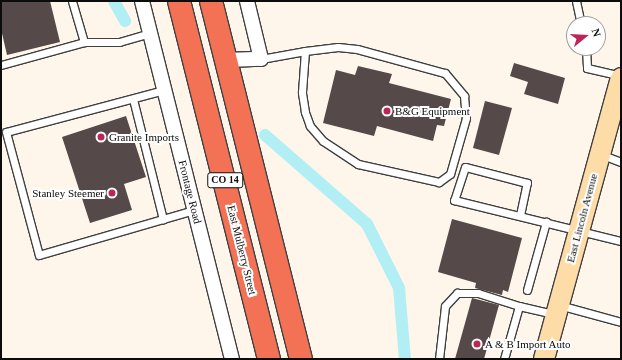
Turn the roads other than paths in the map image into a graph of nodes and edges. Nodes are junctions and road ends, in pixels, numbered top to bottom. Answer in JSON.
{"nodes":[{"id":1,"x":72,"y":1,"type":"edge"},
{"id":2,"x":142,"y":1,"type":"edge"},
{"id":3,"x":179,"y":1,"type":"edge"},
{"id":4,"x":192,"y":1,"type":"edge"},
{"id":5,"x":212,"y":1,"type":"edge"},
{"id":6,"x":247,"y":1,"type":"edge"},
{"id":7,"x":576,"y":1,"type":"edge"},
{"id":8,"x":579,"y":16,"type":"edge"},
{"id":9,"x":150,"y":34,"type":"junction"},
{"id":10,"x":84,"y":42,"type":"junction"},
{"id":11,"x":305,"y":51,"type":"junction"},
{"id":12,"x":586,"y":56,"type":"edge"},
{"id":13,"x":261,"y":59,"type":"junction"},
{"id":14,"x":226,"y":60,"type":"junction"},
{"id":15,"x":1,"y":65,"type":"edge"},
{"id":16,"x":621,"y":77,"type":"edge"},
{"id":17,"x":164,"y":90,"type":"junction"},
{"id":18,"x":133,"y":99,"type":"junction"},
{"id":19,"x":600,"y":154,"type":"junction"},
{"id":20,"x":621,"y":162,"type":"edge"},
{"id":21,"x":194,"y":210,"type":"junction"},
{"id":22,"x":520,"y":215,"type":"junction"},
{"id":23,"x":163,"y":218,"type":"junction"},
{"id":24,"x":546,"y":222,"type":"junction"},
{"id":25,"x":579,"y":230,"type":"junction"},
{"id":26,"x":240,"y":240,"type":"junction"},
{"id":27,"x":621,"y":241,"type":"edge"},
{"id":28,"x":526,"y":290,"type":"dead end"},
{"id":29,"x":519,"y":306,"type":"junction"},
{"id":30,"x":558,"y":310,"type":"junction"},
{"id":31,"x":621,"y":322,"type":"edge"},
{"id":32,"x":232,"y":359,"type":"edge"},
{"id":33,"x":269,"y":359,"type":"edge"},
{"id":34,"x":301,"y":359,"type":"edge"},
{"id":35,"x":439,"y":359,"type":"edge"},
{"id":36,"x":504,"y":359,"type":"edge"},
{"id":37,"x":544,"y":359,"type":"edge"}],
"edges":[{"from":1,"to":10,"type":"lane"},
{"from":2,"to":9,"type":"street","name":"Frontage Road"},
{"from":3,"to":26,"type":"highway","name":"East Mulberry Street","number":"CO 14"},
{"from":4,"to":26,"type":"highway"},
{"from":5,"to":14,"type":"highway","number":"CO 14"},
{"from":6,"to":13,"type":"street"},
{"from":7,"to":8,"type":"lane"},
{"from":9,"to":10,"type":"lane"},
{"from":9,"to":17,"type":"street","name":"Frontage Road"},
{"from":10,"to":15,"type":"lane"},
{"from":11,"to":11,"type":"lane"},
{"from":11,"to":13,"type":"lane"},
{"from":12,"to":16,"type":"lane"},
{"from":13,"to":14,"type":"street"},
{"from":14,"to":34,"type":"highway","number":"CO 14"},
{"from":16,"to":19,"type":"street","name":"East Lincoln Avenue"},
{"from":17,"to":18,"type":"lane"},
{"from":17,"to":21,"type":"street","name":"Frontage Road"},
{"from":18,"to":23,"type":"lane"},
{"from":18,"to":23,"type":"lane"},
{"from":19,"to":20,"type":"lane"},
{"from":19,"to":25,"type":"street","name":"East Lincoln Avenue"},
{"from":21,"to":23,"type":"lane"},
{"from":21,"to":32,"type":"street","name":"Frontage Road"},
{"from":22,"to":22,"type":"lane"},
{"from":22,"to":24,"type":"lane"},
{"from":24,"to":25,"type":"lane"},
{"from":24,"to":28,"type":"lane"},
{"from":25,"to":27,"type":"lane"},
{"from":25,"to":30,"type":"street","name":"East Lincoln Avenue"},
{"from":26,"to":33,"type":"highway","name":"East Mulberry Street","number":"CO 14"},
{"from":29,"to":30,"type":"lane"},
{"from":29,"to":35,"type":"lane"},
{"from":29,"to":36,"type":"lane"},
{"from":30,"to":31,"type":"lane"},
{"from":30,"to":37,"type":"street","name":"East Lincoln Avenue"}]}
